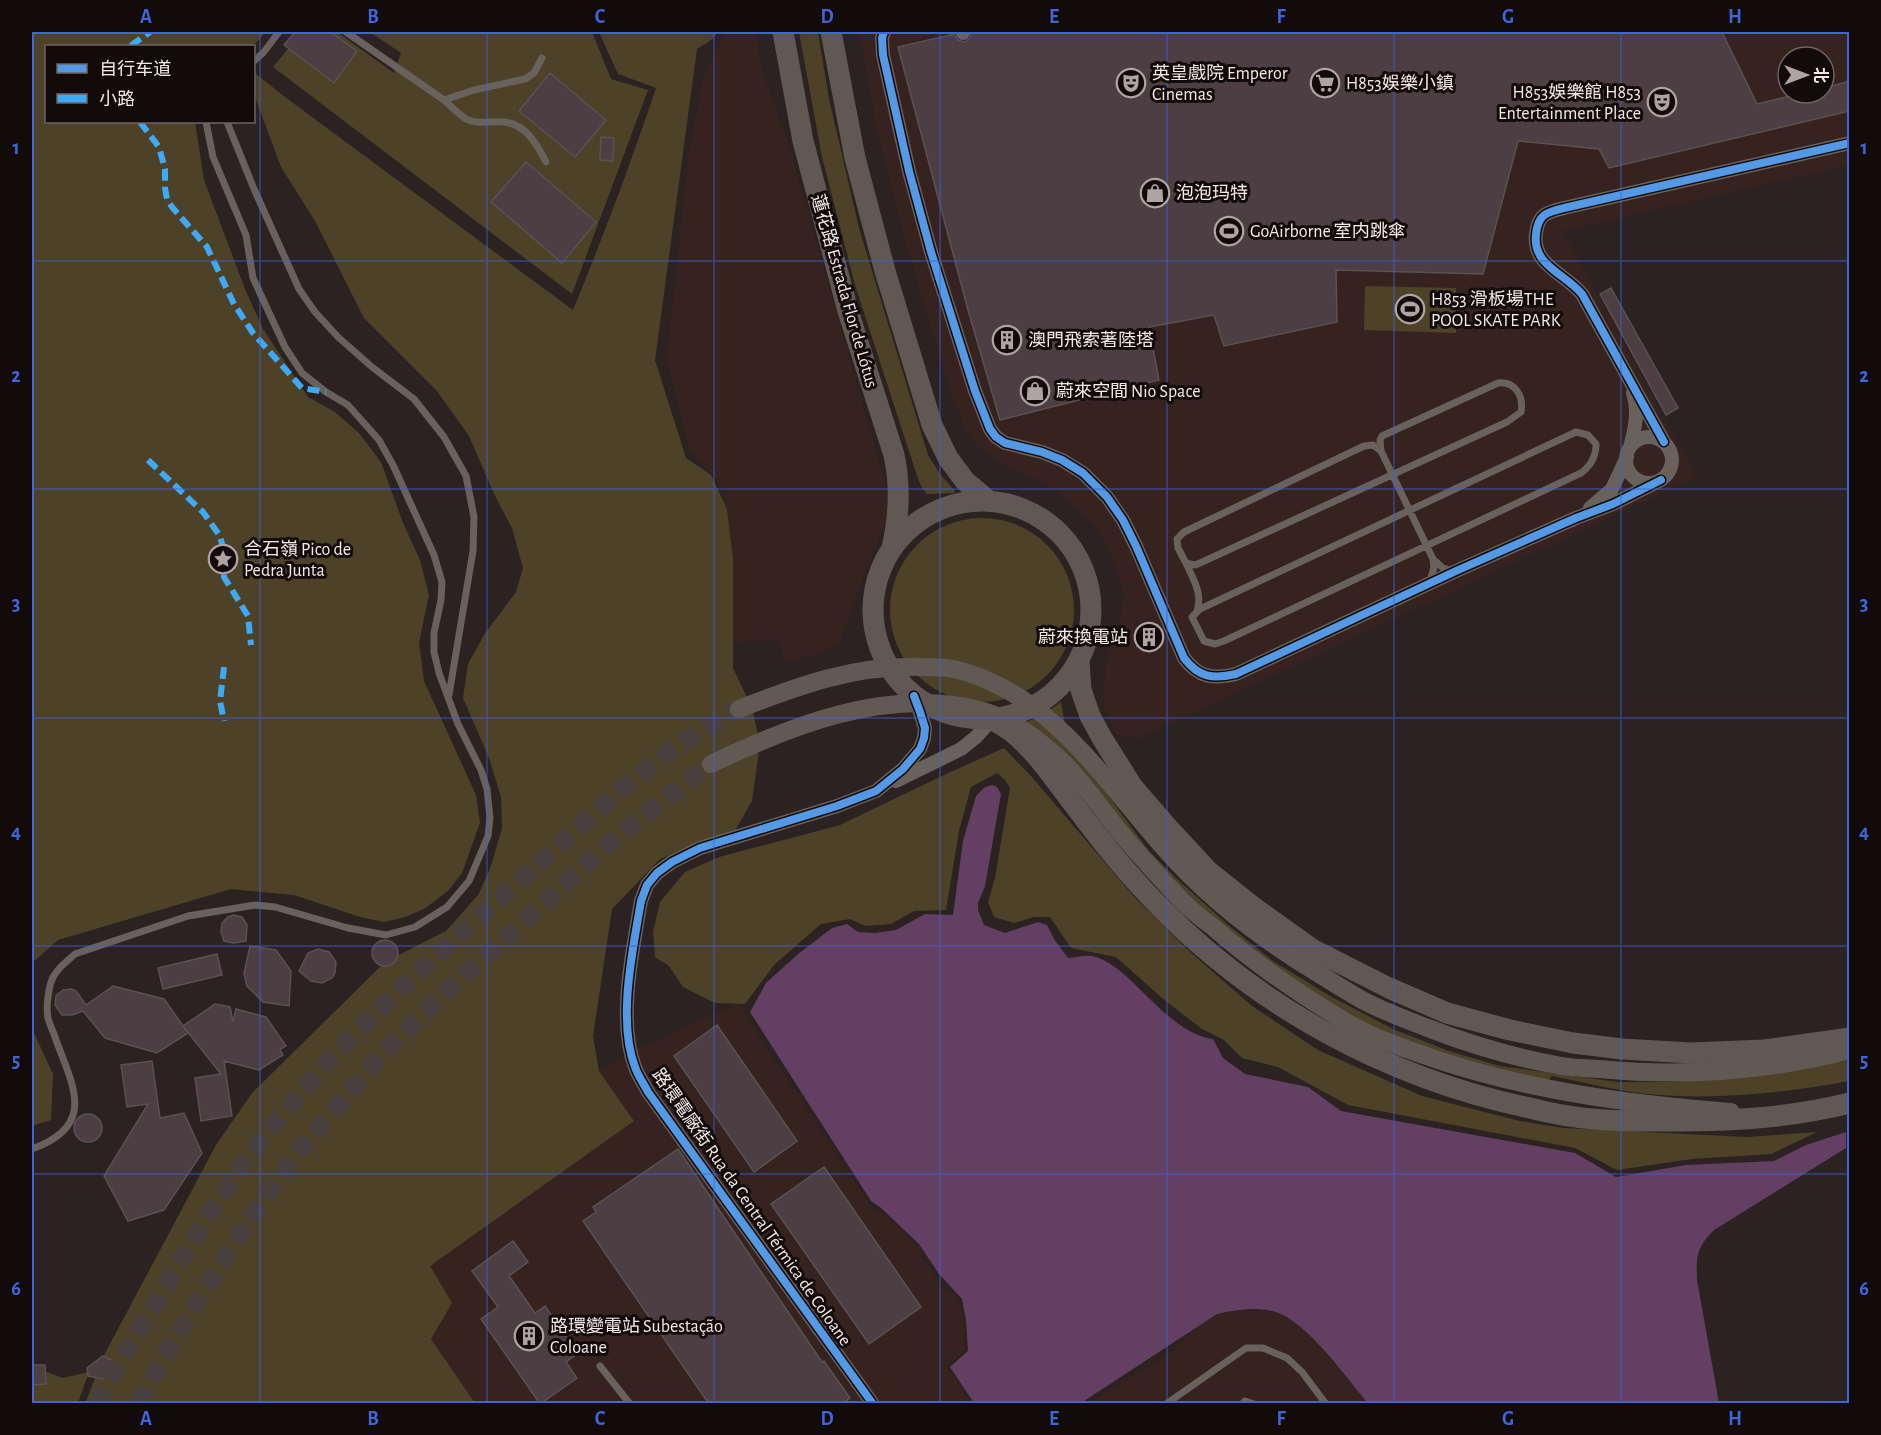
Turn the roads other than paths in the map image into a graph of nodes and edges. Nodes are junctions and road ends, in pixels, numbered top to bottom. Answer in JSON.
{"nodes":[{"id":1,"x":279,"y":32,"type":"edge"},
{"id":2,"x":346,"y":32,"type":"edge"},
{"id":3,"x":783,"y":32,"type":"edge"},
{"id":4,"x":831,"y":32,"type":"edge"},
{"id":5,"x":884,"y":32,"type":"edge"},
{"id":6,"x":542,"y":58,"type":"dead end"},
{"id":7,"x":255,"y":60,"type":"edge"},
{"id":8,"x":444,"y":100,"type":"junction"},
{"id":9,"x":206,"y":123,"type":"edge"},
{"id":10,"x":226,"y":123,"type":"edge"},
{"id":11,"x":1850,"y":143,"type":"edge"},
{"id":12,"x":546,"y":162,"type":"dead end"},
{"id":13,"x":1626,"y":374,"type":"junction"},
{"id":14,"x":1664,"y":442,"type":"junction"},
{"id":15,"x":1381,"y":451,"type":"junction"},
{"id":16,"x":1628,"y":452,"type":"junction"},
{"id":17,"x":1393,"y":474,"type":"junction"},
{"id":18,"x":1661,"y":480,"type":"junction"},
{"id":19,"x":989,"y":501,"type":"junction"},
{"id":20,"x":1410,"y":510,"type":"junction"},
{"id":21,"x":1576,"y":518,"type":"junction"},
{"id":22,"x":1427,"y":546,"type":"junction"},
{"id":23,"x":892,"y":549,"type":"junction"},
{"id":24,"x":1433,"y":559,"type":"junction"},
{"id":25,"x":1186,"y":564,"type":"junction"},
{"id":26,"x":1456,"y":571,"type":"junction"},
{"id":27,"x":1430,"y":584,"type":"junction"},
{"id":28,"x":1197,"y":611,"type":"junction"},
{"id":29,"x":1079,"y":661,"type":"junction"},
{"id":30,"x":914,"y":696,"type":"junction"},
{"id":31,"x":448,"y":697,"type":"junction"},
{"id":32,"x":739,"y":709,"type":"tunnel mouth"},
{"id":33,"x":992,"y":719,"type":"junction"},
{"id":34,"x":711,"y":764,"type":"tunnel mouth"},
{"id":35,"x":876,"y":791,"type":"junction"},
{"id":36,"x":1850,"y":1038,"type":"edge"},
{"id":37,"x":1850,"y":1050,"type":"edge"},
{"id":38,"x":1850,"y":1103,"type":"edge"},
{"id":39,"x":1805,"y":1112,"type":"junction"},
{"id":40,"x":32,"y":1149,"type":"edge"},
{"id":41,"x":600,"y":1366,"type":"dead end"},
{"id":42,"x":630,"y":1404,"type":"edge"},
{"id":43,"x":873,"y":1404,"type":"edge"},
{"id":44,"x":1166,"y":1404,"type":"edge"},
{"id":45,"x":1242,"y":1404,"type":"edge"},
{"id":46,"x":1254,"y":1404,"type":"edge"},
{"id":47,"x":1326,"y":1404,"type":"edge"}],
"edges":[{"from":1,"to":7,"type":"lane"},
{"from":2,"to":8,"type":"lane"},
{"from":3,"to":23,"type":"main road","name":"蓮花路 Estrada Flor de Lótus"},
{"from":4,"to":19,"type":"main road"},
{"from":5,"to":27,"type":"street"},
{"from":6,"to":8,"type":"lane"},
{"from":8,"to":12,"type":"lane"},
{"from":9,"to":31,"type":"lane"},
{"from":10,"to":31,"type":"lane"},
{"from":11,"to":13,"type":"street"},
{"from":13,"to":14,"type":"street"},
{"from":13,"to":16,"type":"street"},
{"from":14,"to":16,"type":"street"},
{"from":14,"to":18,"type":"street"},
{"from":15,"to":17,"type":"lane"},
{"from":15,"to":17,"type":"lane"},
{"from":15,"to":25,"type":"lane"},
{"from":16,"to":18,"type":"street"},
{"from":16,"to":21,"type":"street"},
{"from":17,"to":20,"type":"lane"},
{"from":17,"to":25,"type":"lane"},
{"from":18,"to":21,"type":"street"},
{"from":19,"to":23,"type":"main road"},
{"from":19,"to":29,"type":"main road"},
{"from":20,"to":22,"type":"lane"},
{"from":20,"to":22,"type":"lane"},
{"from":20,"to":28,"type":"lane"},
{"from":21,"to":26,"type":"street"},
{"from":22,"to":24,"type":"lane"},
{"from":22,"to":28,"type":"lane"},
{"from":23,"to":30,"type":"main road"},
{"from":24,"to":26,"type":"lane"},
{"from":24,"to":27,"type":"lane"},
{"from":25,"to":28,"type":"lane"},
{"from":26,"to":27,"type":"street"},
{"from":29,"to":33,"type":"main road"},
{"from":29,"to":36,"type":"main road"},
{"from":30,"to":33,"type":"main road"},
{"from":30,"to":35,"type":"street","name":"路環電廠街 Rua da Central Térmica de Coloane"},
{"from":31,"to":40,"type":"lane"},
{"from":32,"to":37,"type":"main road"},
{"from":33,"to":35,"type":"street"},
{"from":33,"to":39,"type":"main road"},
{"from":34,"to":39,"type":"main road"},
{"from":35,"to":43,"type":"street","name":"路環電廠街 Rua da Central Térmica de Coloane"},
{"from":38,"to":39,"type":"main road"},
{"from":41,"to":42,"type":"lane"},
{"from":44,"to":47,"type":"lane"},
{"from":45,"to":46,"type":"lane"}]}
